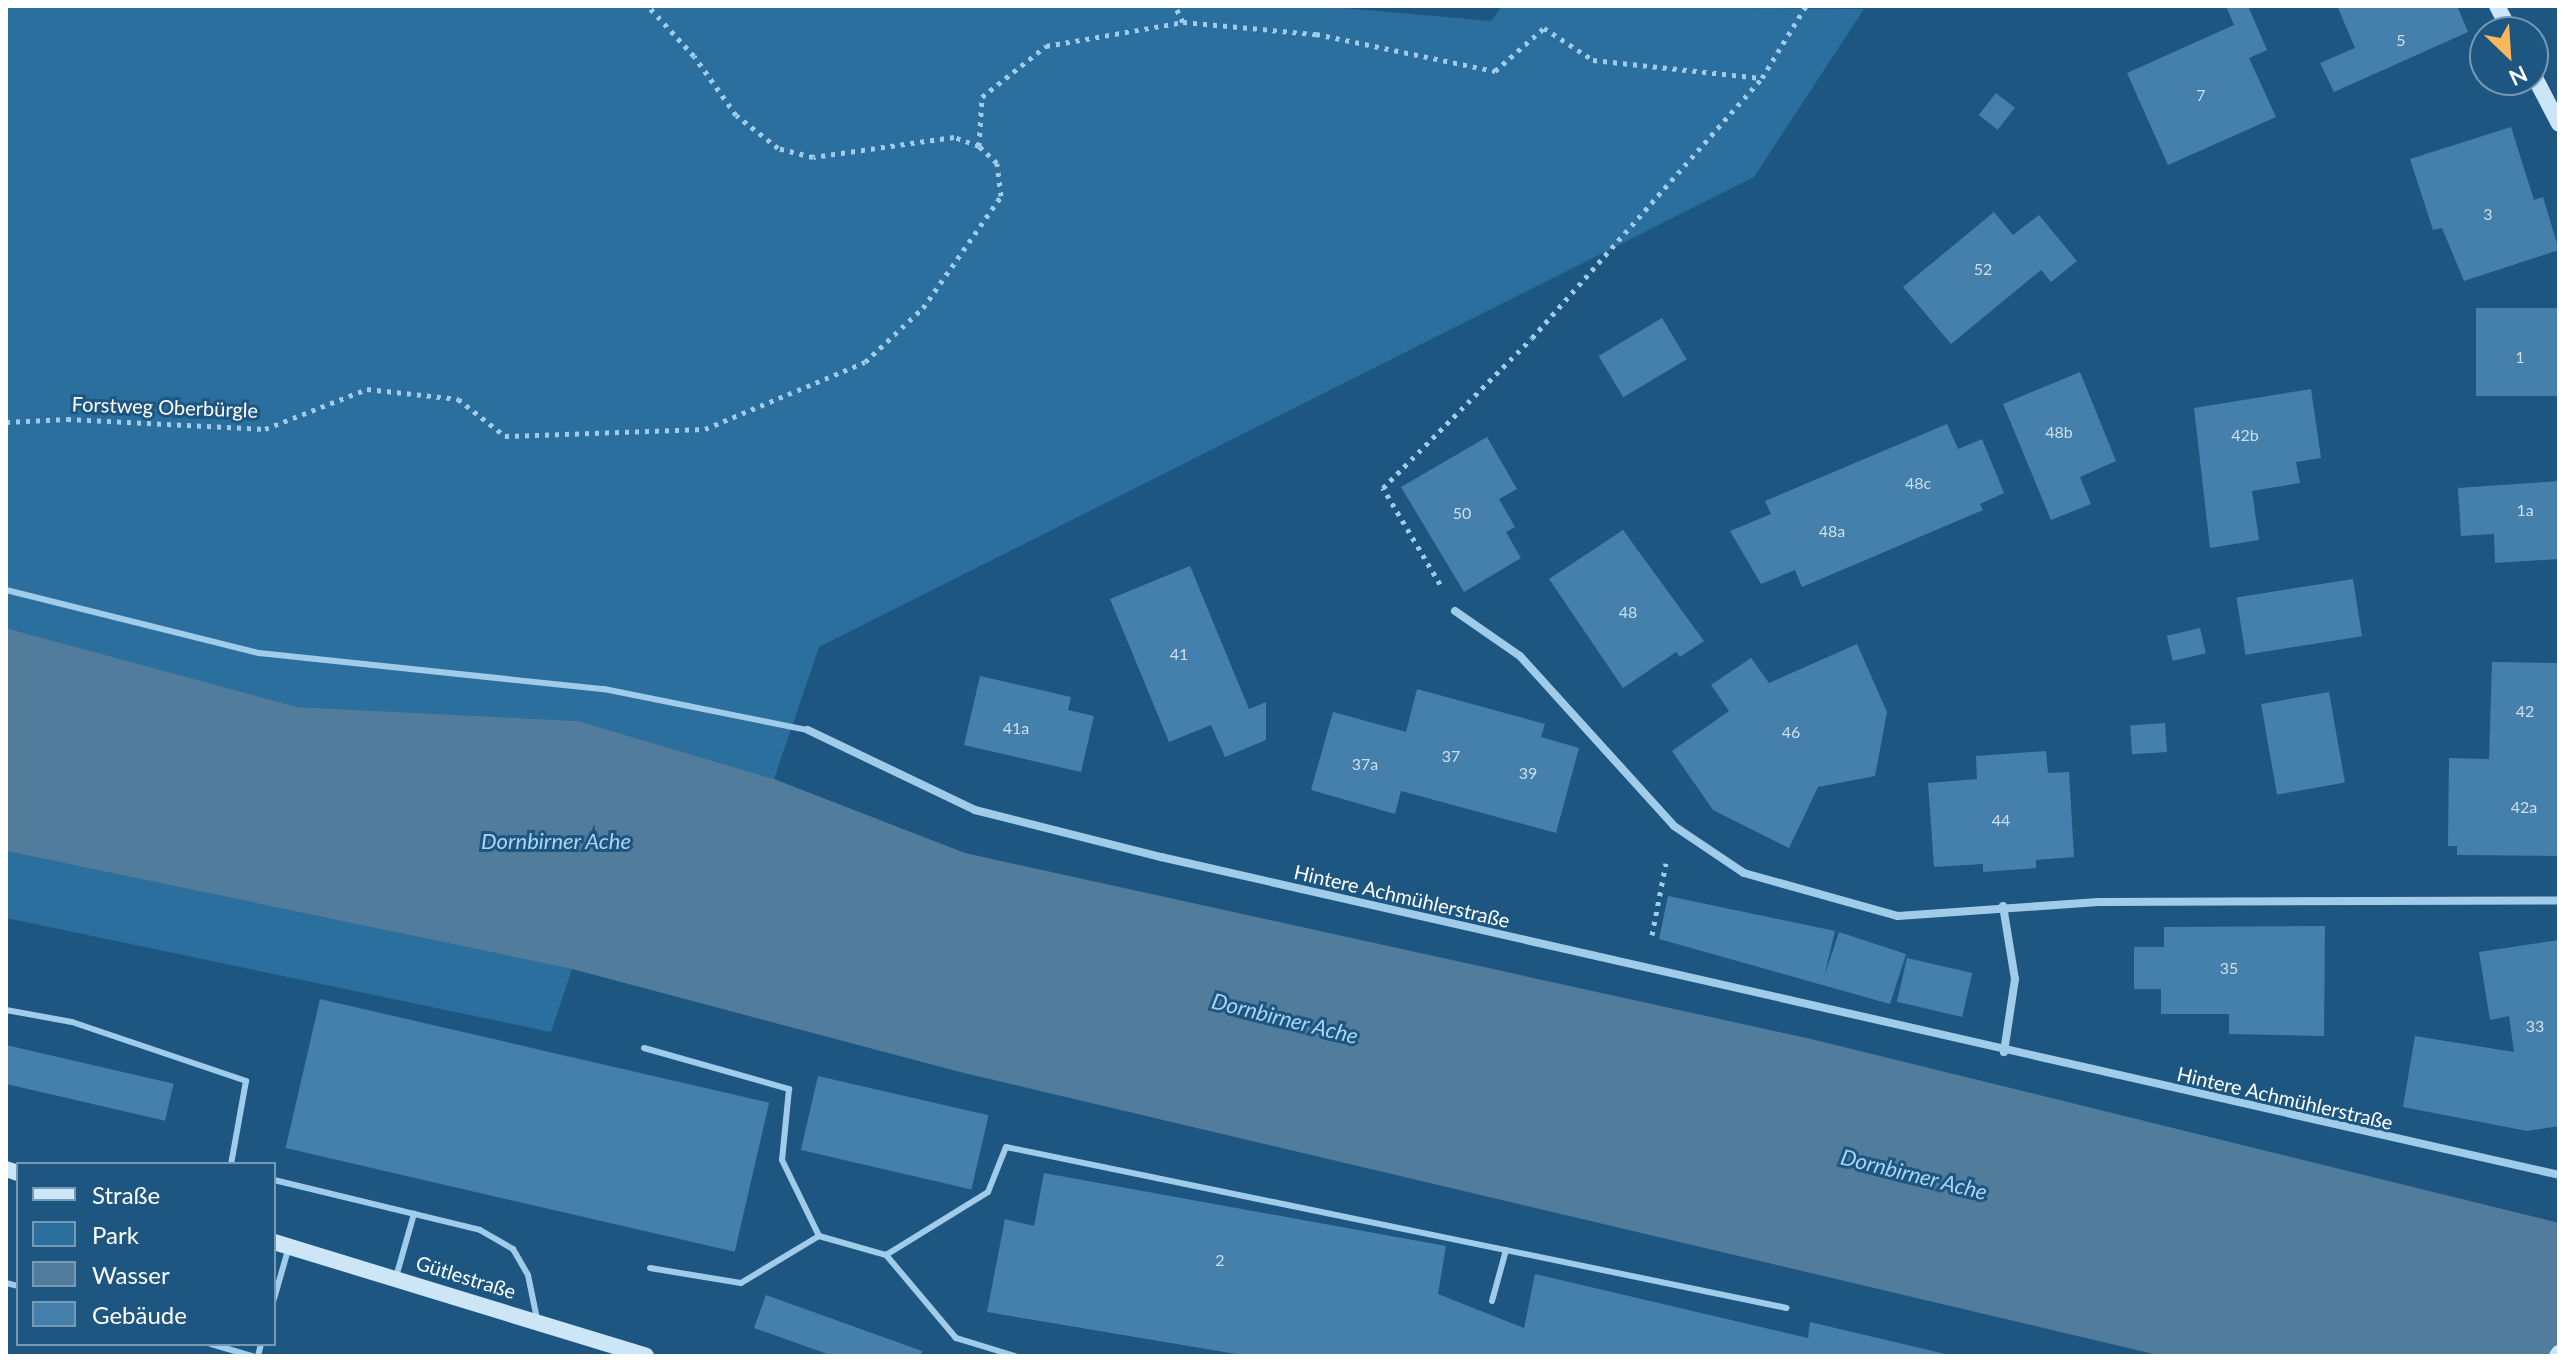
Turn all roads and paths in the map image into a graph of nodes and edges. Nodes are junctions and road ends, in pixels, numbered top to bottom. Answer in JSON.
{"nodes":[{"id":1,"x":648,"y":6,"type":"edge"},
{"id":2,"x":1175,"y":6,"type":"edge"},
{"id":3,"x":1806,"y":6,"type":"edge"},
{"id":4,"x":1183,"y":22,"type":"junction"},
{"id":5,"x":1762,"y":78,"type":"junction"},
{"id":6,"x":2544,"y":96,"type":"edge"},
{"id":7,"x":2559,"y":124,"type":"edge"},
{"id":8,"x":979,"y":146,"type":"junction"},
{"id":9,"x":6,"y":422,"type":"edge"},
{"id":10,"x":6,"y":590,"type":"edge"},
{"id":11,"x":1455,"y":611,"type":"joint"},
{"id":12,"x":808,"y":730,"type":"joint"},
{"id":13,"x":1674,"y":826,"type":"junction"},
{"id":14,"x":2559,"y":900,"type":"edge"},
{"id":15,"x":2003,"y":906,"type":"junction"},
{"id":16,"x":1645,"y":969,"type":"junction"},
{"id":17,"x":6,"y":1010,"type":"edge"},
{"id":18,"x":644,"y":1048,"type":"dead end"},
{"id":19,"x":2004,"y":1052,"type":"junction"},
{"id":20,"x":231,"y":1162,"type":"edge"},
{"id":21,"x":2559,"y":1175,"type":"edge"},
{"id":22,"x":276,"y":1180,"type":"edge"},
{"id":23,"x":414,"y":1214,"type":"junction"},
{"id":24,"x":819,"y":1236,"type":"junction"},
{"id":25,"x":282,"y":1244,"type":"edge"},
{"id":26,"x":1506,"y":1250,"type":"junction"},
{"id":27,"x":886,"y":1255,"type":"junction"},
{"id":28,"x":650,"y":1268,"type":"dead end"},
{"id":29,"x":396,"y":1277,"type":"junction"},
{"id":30,"x":276,"y":1285,"type":"edge"},
{"id":31,"x":1492,"y":1301,"type":"dead end"},
{"id":32,"x":1787,"y":1308,"type":"dead end"},
{"id":33,"x":537,"y":1319,"type":"junction"},
{"id":34,"x":218,"y":1346,"type":"edge"},
{"id":35,"x":252,"y":1356,"type":"edge"},
{"id":36,"x":646,"y":1356,"type":"edge"},
{"id":37,"x":1015,"y":1356,"type":"edge"}],
"edges":[{"from":1,"to":8,"type":"path"},
{"from":2,"to":4,"type":"path"},
{"from":3,"to":5,"type":"path"},
{"from":4,"to":5,"type":"path"},
{"from":4,"to":8,"type":"path"},
{"from":5,"to":11,"type":"path"},
{"from":6,"to":7,"type":"street"},
{"from":8,"to":9,"type":"path","name":"Forstweg Oberbürgle"},
{"from":10,"to":12,"type":"lane"},
{"from":11,"to":13,"type":"street"},
{"from":12,"to":16,"type":"street","name":"Hintere Achmühlerstraße"},
{"from":13,"to":15,"type":"street"},
{"from":13,"to":16,"type":"path"},
{"from":14,"to":15,"type":"street"},
{"from":15,"to":19,"type":"street"},
{"from":16,"to":19,"type":"street","name":"Hintere Achmühlerstraße"},
{"from":17,"to":20,"type":"lane"},
{"from":18,"to":24,"type":"lane"},
{"from":19,"to":21,"type":"street","name":"Hintere Achmühlerstraße"},
{"from":22,"to":23,"type":"lane"},
{"from":23,"to":29,"type":"lane"},
{"from":23,"to":33,"type":"lane"},
{"from":24,"to":27,"type":"lane"},
{"from":24,"to":28,"type":"lane"},
{"from":25,"to":29,"type":"street","name":"Gütlestraße"},
{"from":25,"to":30,"type":"lane"},
{"from":26,"to":27,"type":"lane"},
{"from":26,"to":31,"type":"lane"},
{"from":26,"to":32,"type":"lane"},
{"from":27,"to":37,"type":"lane"},
{"from":29,"to":33,"type":"street","name":"Gütlestraße"},
{"from":33,"to":36,"type":"street","name":"Gütlestraße"},
{"from":34,"to":35,"type":"lane"}]}
